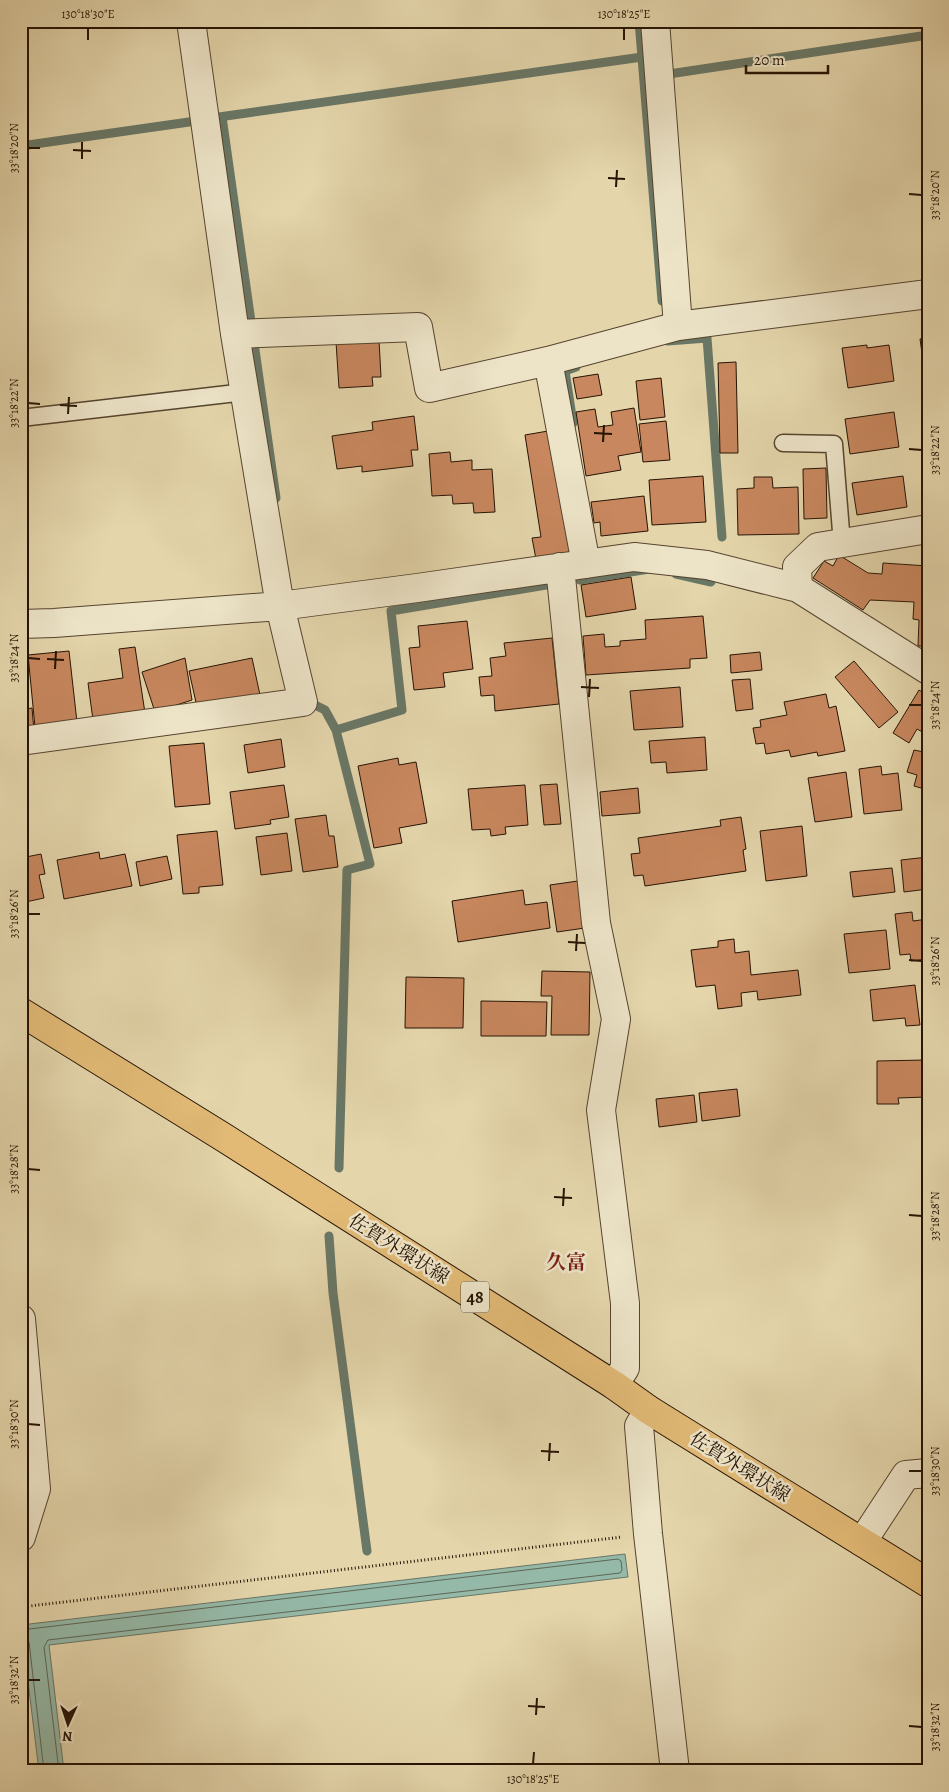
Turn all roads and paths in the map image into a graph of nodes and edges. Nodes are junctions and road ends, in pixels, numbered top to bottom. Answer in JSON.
{"nodes":[{"id":1,"x":191,"y":21,"type":"edge"},
{"id":2,"x":655,"y":21,"type":"edge"},
{"id":3,"x":928,"y":294,"type":"edge"},
{"id":4,"x":666,"y":330,"type":"junction"},
{"id":5,"x":235,"y":334,"type":"junction"},
{"id":6,"x":548,"y":361,"type":"junction"},
{"id":7,"x":245,"y":392,"type":"junction"},
{"id":8,"x":21,"y":418,"type":"edge"},
{"id":9,"x":783,"y":443,"type":"dead end"},
{"id":10,"x":928,"y":529,"type":"edge"},
{"id":11,"x":842,"y":544,"type":"junction"},
{"id":12,"x":573,"y":566,"type":"junction"},
{"id":13,"x":798,"y":588,"type":"junction"},
{"id":14,"x":290,"y":604,"type":"junction"},
{"id":15,"x":21,"y":624,"type":"edge"},
{"id":16,"x":928,"y":670,"type":"edge"},
{"id":17,"x":21,"y":741,"type":"edge"},
{"id":18,"x":22,"y":1015,"type":"edge"},
{"id":19,"x":21,"y":1319,"type":"edge"},
{"id":20,"x":614,"y":1385,"type":"junction"},
{"id":21,"x":649,"y":1410,"type":"junction"},
{"id":22,"x":928,"y":1473,"type":"edge"},
{"id":23,"x":648,"y":1534,"type":"junction"},
{"id":24,"x":21,"y":1537,"type":"edge"},
{"id":25,"x":862,"y":1542,"type":"junction"},
{"id":26,"x":928,"y":1583,"type":"edge"},
{"id":27,"x":21,"y":1607,"type":"edge"},
{"id":28,"x":675,"y":1771,"type":"edge"}],
"edges":[{"from":1,"to":5,"type":"street"},
{"from":2,"to":4,"type":"street"},
{"from":3,"to":4,"type":"street"},
{"from":4,"to":6,"type":"street"},
{"from":5,"to":6,"type":"street"},
{"from":5,"to":7,"type":"street"},
{"from":6,"to":12,"type":"street"},
{"from":7,"to":8,"type":"lane"},
{"from":7,"to":14,"type":"street"},
{"from":9,"to":11,"type":"lane"},
{"from":10,"to":11,"type":"street"},
{"from":11,"to":13,"type":"street"},
{"from":12,"to":13,"type":"street"},
{"from":12,"to":14,"type":"street"},
{"from":12,"to":20,"type":"street"},
{"from":13,"to":16,"type":"street"},
{"from":14,"to":15,"type":"street"},
{"from":14,"to":17,"type":"street"},
{"from":18,"to":20,"type":"main road","name":"佐賀外環状線","number":"48"},
{"from":19,"to":24,"type":"street"},
{"from":20,"to":21,"type":"main road","name":"佐賀外環状線","number":"48"},
{"from":21,"to":23,"type":"street"},
{"from":21,"to":25,"type":"main road","name":"佐賀外環状線","number":"48"},
{"from":22,"to":25,"type":"street"},
{"from":23,"to":27,"type":"path"},
{"from":23,"to":28,"type":"street"},
{"from":25,"to":26,"type":"main road","name":"佐賀外環状線","number":"48"}]}
